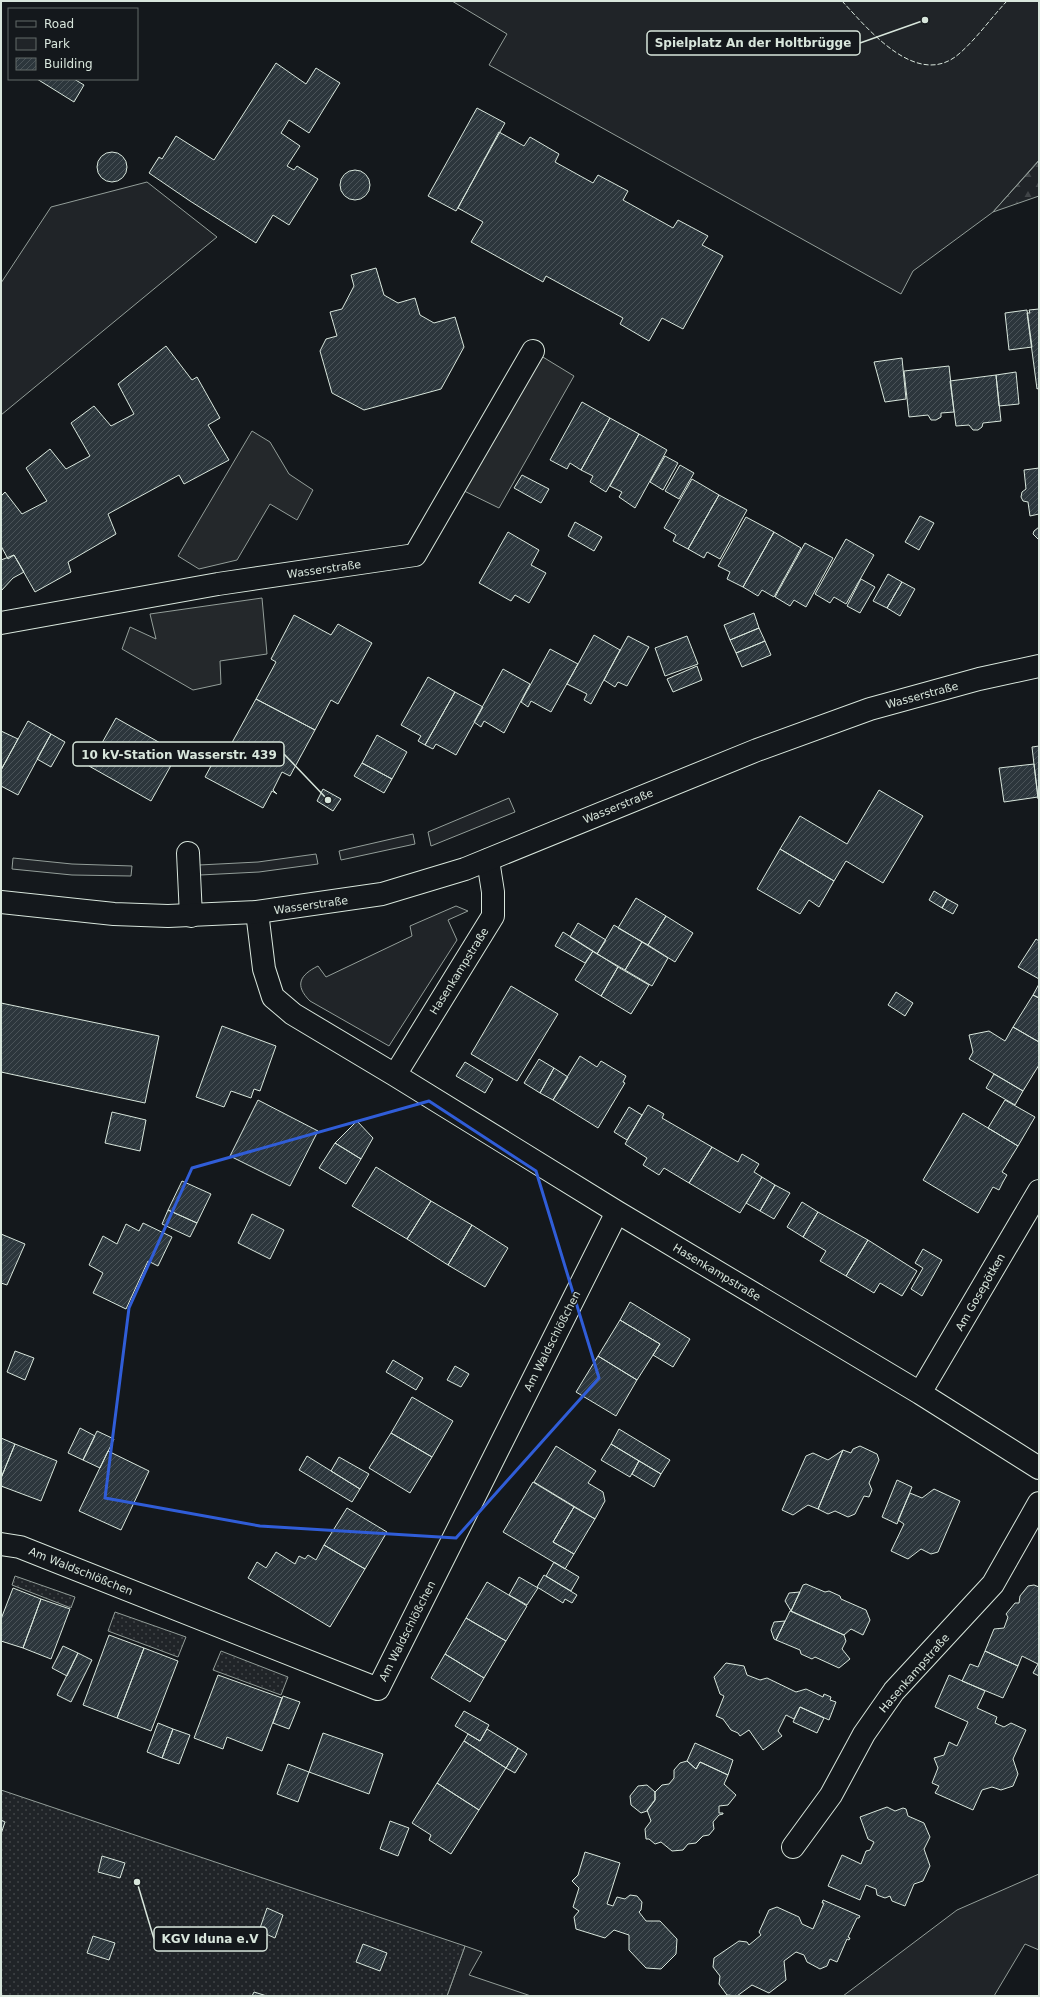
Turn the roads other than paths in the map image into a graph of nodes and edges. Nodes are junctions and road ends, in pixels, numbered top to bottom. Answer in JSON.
{"nodes":[{"id":1,"x":533,"y":351,"type":"dead end"},
{"id":2,"x":1,"y":623,"type":"edge"},
{"id":3,"x":1039,"y":666,"type":"edge"},
{"id":4,"x":188,"y":853,"type":"dead end"},
{"id":5,"x":488,"y":860,"type":"junction"},
{"id":6,"x":1,"y":902,"type":"edge"},
{"id":7,"x":257,"y":912,"type":"junction"},
{"id":8,"x":191,"y":916,"type":"junction"},
{"id":9,"x":395,"y":1074,"type":"junction"},
{"id":10,"x":1039,"y":1191,"type":"edge"},
{"id":11,"x":617,"y":1212,"type":"junction"},
{"id":12,"x":920,"y":1393,"type":"junction"},
{"id":13,"x":1039,"y":1468,"type":"edge"},
{"id":14,"x":1039,"y":1503,"type":"edge"},
{"id":15,"x":1,"y":1544,"type":"edge"},
{"id":16,"x":793,"y":1847,"type":"dead end"}],
"edges":[{"from":1,"to":2,"type":"street","name":"Wasserstraße"},
{"from":3,"to":5,"type":"street","name":"Wasserstraße"},
{"from":4,"to":8,"type":"street"},
{"from":5,"to":7,"type":"street","name":"Wasserstraße"},
{"from":5,"to":9,"type":"street","name":"Hasenkampstraße"},
{"from":6,"to":8,"type":"street","name":"Wasserstraße"},
{"from":7,"to":8,"type":"street","name":"Wasserstraße"},
{"from":7,"to":9,"type":"street","name":"Hasenkampstraße"},
{"from":9,"to":11,"type":"street","name":"Hasenkampstraße"},
{"from":10,"to":12,"type":"street","name":"Am Gosepötken"},
{"from":11,"to":12,"type":"street","name":"Hasenkampstraße"},
{"from":11,"to":15,"type":"street","name":"Am Waldschlößchen"},
{"from":12,"to":13,"type":"street","name":"Hasenkampstraße"},
{"from":14,"to":16,"type":"street","name":"Hasenkampstraße"}]}
